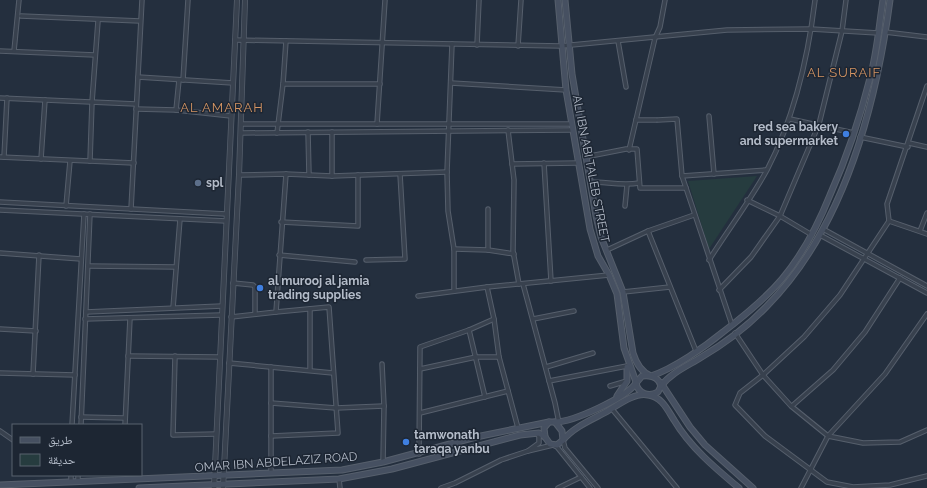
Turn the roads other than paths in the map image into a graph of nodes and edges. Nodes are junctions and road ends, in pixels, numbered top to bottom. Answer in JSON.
{"nodes":[{"id":1,"x":19,"y":0,"type":"edge"},
{"id":2,"x":142,"y":0,"type":"edge"},
{"id":3,"x":188,"y":0,"type":"edge"},
{"id":4,"x":237,"y":0,"type":"edge"},
{"id":5,"x":246,"y":0,"type":"edge"},
{"id":6,"x":385,"y":0,"type":"edge"},
{"id":7,"x":479,"y":0,"type":"edge"},
{"id":8,"x":521,"y":0,"type":"edge"},
{"id":9,"x":558,"y":0,"type":"edge"},
{"id":10,"x":565,"y":0,"type":"edge"},
{"id":11,"x":665,"y":0,"type":"edge"},
{"id":12,"x":815,"y":0,"type":"edge"},
{"id":13,"x":846,"y":0,"type":"edge"},
{"id":14,"x":883,"y":0,"type":"edge"},
{"id":15,"x":890,"y":0,"type":"edge"},
{"id":16,"x":21,"y":16,"type":"dead end"},
{"id":17,"x":98,"y":21,"type":"junction"},
{"id":18,"x":140,"y":21,"type":"junction"},
{"id":19,"x":811,"y":29,"type":"junction"},
{"id":20,"x":842,"y":31,"type":"junction"},
{"id":21,"x":885,"y":32,"type":"junction"},
{"id":22,"x":878,"y":34,"type":"junction"},
{"id":23,"x":927,"y":37,"type":"edge"},
{"id":24,"x":655,"y":38,"type":"junction"},
{"id":25,"x":235,"y":40,"type":"junction"},
{"id":26,"x":244,"y":40,"type":"junction"},
{"id":27,"x":286,"y":41,"type":"junction"},
{"id":28,"x":618,"y":42,"type":"junction"},
{"id":29,"x":382,"y":43,"type":"junction"},
{"id":30,"x":452,"y":44,"type":"junction"},
{"id":31,"x":477,"y":45,"type":"junction"},
{"id":32,"x":518,"y":46,"type":"junction"},
{"id":33,"x":561,"y":46,"type":"junction"},
{"id":34,"x":569,"y":46,"type":"junction"},
{"id":35,"x":0,"y":51,"type":"edge"},
{"id":36,"x":14,"y":51,"type":"junction"},
{"id":37,"x":95,"y":55,"type":"junction"},
{"id":38,"x":138,"y":77,"type":"junction"},
{"id":39,"x":178,"y":80,"type":"junction"},
{"id":40,"x":184,"y":80,"type":"junction"},
{"id":41,"x":232,"y":83,"type":"junction"},
{"id":42,"x":451,"y":83,"type":"junction"},
{"id":43,"x":283,"y":84,"type":"junction"},
{"id":44,"x":380,"y":84,"type":"junction"},
{"id":45,"x":927,"y":86,"type":"edge"},
{"id":46,"x":626,"y":87,"type":"dead end"},
{"id":47,"x":566,"y":90,"type":"junction"},
{"id":48,"x":0,"y":98,"type":"edge"},
{"id":49,"x":7,"y":98,"type":"junction"},
{"id":50,"x":45,"y":100,"type":"junction"},
{"id":51,"x":92,"y":102,"type":"junction"},
{"id":52,"x":136,"y":104,"type":"junction"},
{"id":53,"x":136,"y":109,"type":"junction"},
{"id":54,"x":176,"y":110,"type":"junction"},
{"id":55,"x":231,"y":116,"type":"junction"},
{"id":56,"x":709,"y":116,"type":"dead end"},
{"id":57,"x":790,"y":119,"type":"junction"},
{"id":58,"x":636,"y":120,"type":"junction"},
{"id":59,"x":448,"y":123,"type":"junction"},
{"id":60,"x":242,"y":124,"type":"junction"},
{"id":61,"x":377,"y":124,"type":"junction"},
{"id":62,"x":571,"y":124,"type":"junction"},
{"id":63,"x":818,"y":124,"type":"junction"},
{"id":64,"x":277,"y":125,"type":"junction"},
{"id":65,"x":508,"y":130,"type":"junction"},
{"id":66,"x":572,"y":130,"type":"junction"},
{"id":67,"x":448,"y":131,"type":"junction"},
{"id":68,"x":308,"y":132,"type":"junction"},
{"id":69,"x":332,"y":132,"type":"junction"},
{"id":70,"x":241,"y":133,"type":"junction"},
{"id":71,"x":277,"y":133,"type":"junction"},
{"id":72,"x":854,"y":133,"type":"junction"},
{"id":73,"x":860,"y":137,"type":"junction"},
{"id":74,"x":909,"y":145,"type":"junction"},
{"id":75,"x":927,"y":147,"type":"edge"},
{"id":76,"x":629,"y":150,"type":"junction"},
{"id":77,"x":2,"y":157,"type":"edge"},
{"id":78,"x":585,"y":157,"type":"junction"},
{"id":79,"x":41,"y":159,"type":"junction"},
{"id":80,"x":70,"y":161,"type":"junction"},
{"id":81,"x":90,"y":161,"type":"junction"},
{"id":82,"x":134,"y":163,"type":"junction"},
{"id":83,"x":544,"y":163,"type":"junction"},
{"id":84,"x":577,"y":163,"type":"junction"},
{"id":85,"x":512,"y":164,"type":"junction"},
{"id":86,"x":766,"y":170,"type":"junction"},
{"id":87,"x":447,"y":172,"type":"junction"},
{"id":88,"x":286,"y":174,"type":"junction"},
{"id":89,"x":400,"y":174,"type":"junction"},
{"id":90,"x":714,"y":174,"type":"junction"},
{"id":91,"x":240,"y":175,"type":"junction"},
{"id":92,"x":309,"y":175,"type":"junction"},
{"id":93,"x":358,"y":175,"type":"junction"},
{"id":94,"x":332,"y":176,"type":"junction"},
{"id":95,"x":682,"y":176,"type":"junction"},
{"id":96,"x":590,"y":182,"type":"junction"},
{"id":97,"x":639,"y":183,"type":"junction"},
{"id":98,"x":627,"y":185,"type":"junction"},
{"id":99,"x":686,"y":188,"type":"junction"},
{"id":100,"x":747,"y":200,"type":"junction"},
{"id":101,"x":0,"y":202,"type":"edge"},
{"id":102,"x":66,"y":206,"type":"junction"},
{"id":103,"x":625,"y":206,"type":"dead end"},
{"id":104,"x":131,"y":209,"type":"junction"},
{"id":105,"x":488,"y":209,"type":"dead end"},
{"id":106,"x":0,"y":210,"type":"edge"},
{"id":107,"x":927,"y":213,"type":"edge"},
{"id":108,"x":84,"y":214,"type":"junction"},
{"id":109,"x":90,"y":214,"type":"junction"},
{"id":110,"x":226,"y":214,"type":"junction"},
{"id":111,"x":694,"y":215,"type":"junction"},
{"id":112,"x":780,"y":216,"type":"junction"},
{"id":113,"x":180,"y":219,"type":"junction"},
{"id":114,"x":226,"y":221,"type":"junction"},
{"id":115,"x":889,"y":221,"type":"junction"},
{"id":116,"x":281,"y":222,"type":"junction"},
{"id":117,"x":823,"y":229,"type":"junction"},
{"id":118,"x":648,"y":231,"type":"junction"},
{"id":119,"x":920,"y":231,"type":"junction"},
{"id":120,"x":820,"y":234,"type":"junction"},
{"id":121,"x":927,"y":234,"type":"edge"},
{"id":122,"x":812,"y":235,"type":"junction"},
{"id":123,"x":454,"y":249,"type":"junction"},
{"id":124,"x":488,"y":250,"type":"junction"},
{"id":125,"x":607,"y":250,"type":"junction"},
{"id":126,"x":0,"y":253,"type":"edge"},
{"id":127,"x":867,"y":253,"type":"junction"},
{"id":128,"x":514,"y":254,"type":"junction"},
{"id":129,"x":39,"y":255,"type":"junction"},
{"id":130,"x":279,"y":255,"type":"junction"},
{"id":131,"x":863,"y":258,"type":"junction"},
{"id":132,"x":81,"y":259,"type":"junction"},
{"id":133,"x":366,"y":260,"type":"dead end"},
{"id":134,"x":709,"y":260,"type":"junction"},
{"id":135,"x":355,"y":262,"type":"dead end"},
{"id":136,"x":88,"y":266,"type":"junction"},
{"id":137,"x":176,"y":267,"type":"junction"},
{"id":138,"x":609,"y":275,"type":"junction"},
{"id":139,"x":900,"y":278,"type":"junction"},
{"id":140,"x":551,"y":281,"type":"junction"},
{"id":141,"x":233,"y":283,"type":"junction"},
{"id":142,"x":521,"y":284,"type":"junction"},
{"id":143,"x":927,"y":286,"type":"edge"},
{"id":144,"x":487,"y":287,"type":"junction"},
{"id":145,"x":670,"y":287,"type":"junction"},
{"id":146,"x":719,"y":290,"type":"junction"},
{"id":147,"x":454,"y":292,"type":"junction"},
{"id":148,"x":623,"y":292,"type":"junction"},
{"id":149,"x":927,"y":293,"type":"edge"},
{"id":150,"x":418,"y":296,"type":"dead end"},
{"id":151,"x":222,"y":306,"type":"junction"},
{"id":152,"x":173,"y":308,"type":"junction"},
{"id":153,"x":310,"y":309,"type":"junction"},
{"id":154,"x":574,"y":311,"type":"dead end"},
{"id":155,"x":86,"y":312,"type":"junction"},
{"id":156,"x":276,"y":312,"type":"junction"},
{"id":157,"x":255,"y":314,"type":"junction"},
{"id":158,"x":927,"y":314,"type":"edge"},
{"id":159,"x":222,"y":315,"type":"junction"},
{"id":160,"x":231,"y":317,"type":"junction"},
{"id":161,"x":130,"y":318,"type":"junction"},
{"id":162,"x":85,"y":319,"type":"junction"},
{"id":163,"x":494,"y":319,"type":"junction"},
{"id":164,"x":533,"y":319,"type":"junction"},
{"id":165,"x":732,"y":325,"type":"junction"},
{"id":166,"x":0,"y":329,"type":"edge"},
{"id":167,"x":469,"y":330,"type":"junction"},
{"id":168,"x":36,"y":331,"type":"junction"},
{"id":169,"x":735,"y":333,"type":"junction"},
{"id":170,"x":696,"y":351,"type":"junction"},
{"id":171,"x":593,"y":353,"type":"dead end"},
{"id":172,"x":128,"y":356,"type":"junction"},
{"id":173,"x":175,"y":356,"type":"junction"},
{"id":174,"x":219,"y":357,"type":"junction"},
{"id":175,"x":476,"y":357,"type":"junction"},
{"id":176,"x":498,"y":357,"type":"junction"},
{"id":177,"x":626,"y":358,"type":"junction"},
{"id":178,"x":229,"y":363,"type":"junction"},
{"id":179,"x":382,"y":364,"type":"dead end"},
{"id":180,"x":271,"y":366,"type":"junction"},
{"id":181,"x":627,"y":366,"type":"junction"},
{"id":182,"x":546,"y":367,"type":"junction"},
{"id":183,"x":420,"y":369,"type":"junction"},
{"id":184,"x":310,"y":370,"type":"junction"},
{"id":185,"x":333,"y":372,"type":"junction"},
{"id":186,"x":0,"y":373,"type":"edge"},
{"id":187,"x":33,"y":374,"type":"junction"},
{"id":188,"x":75,"y":375,"type":"junction"},
{"id":189,"x":651,"y":376,"type":"junction"},
{"id":190,"x":763,"y":376,"type":"junction"},
{"id":191,"x":627,"y":380,"type":"junction"},
{"id":192,"x":550,"y":381,"type":"junction"},
{"id":193,"x":636,"y":382,"type":"junction"},
{"id":194,"x":661,"y":385,"type":"junction"},
{"id":195,"x":610,"y":386,"type":"dead end"},
{"id":196,"x":508,"y":391,"type":"junction"},
{"id":197,"x":648,"y":394,"type":"junction"},
{"id":198,"x":485,"y":397,"type":"junction"},
{"id":199,"x":613,"y":400,"type":"junction"},
{"id":200,"x":271,"y":403,"type":"junction"},
{"id":201,"x":384,"y":406,"type":"junction"},
{"id":202,"x":792,"y":406,"type":"junction"},
{"id":203,"x":336,"y":408,"type":"junction"},
{"id":204,"x":612,"y":409,"type":"junction"},
{"id":205,"x":420,"y":413,"type":"junction"},
{"id":206,"x":81,"y":417,"type":"junction"},
{"id":207,"x":125,"y":418,"type":"junction"},
{"id":208,"x":555,"y":422,"type":"junction"},
{"id":209,"x":72,"y":424,"type":"edge"},
{"id":210,"x":80,"y":424,"type":"edge"},
{"id":211,"x":125,"y":424,"type":"edge"},
{"id":212,"x":518,"y":428,"type":"junction"},
{"id":213,"x":927,"y":430,"type":"edge"},
{"id":214,"x":0,"y":431,"type":"edge"},
{"id":215,"x":536,"y":433,"type":"junction"},
{"id":216,"x":216,"y":434,"type":"junction"},
{"id":217,"x":271,"y":436,"type":"junction"},
{"id":218,"x":828,"y":436,"type":"junction"},
{"id":219,"x":545,"y":437,"type":"junction"},
{"id":220,"x":12,"y":439,"type":"edge"},
{"id":221,"x":563,"y":440,"type":"junction"},
{"id":222,"x":553,"y":445,"type":"junction"},
{"id":223,"x":528,"y":451,"type":"junction"},
{"id":224,"x":419,"y":454,"type":"junction"},
{"id":225,"x":383,"y":462,"type":"junction"},
{"id":226,"x":810,"y":471,"type":"junction"},
{"id":227,"x":270,"y":473,"type":"junction"},
{"id":228,"x":224,"y":475,"type":"junction"},
{"id":229,"x":71,"y":476,"type":"edge"},
{"id":230,"x":78,"y":476,"type":"edge"},
{"id":231,"x":214,"y":476,"type":"junction"},
{"id":232,"x":927,"y":476,"type":"edge"},
{"id":233,"x":581,"y":477,"type":"junction"},
{"id":234,"x":122,"y":478,"type":"edge"},
{"id":235,"x":339,"y":479,"type":"junction"},
{"id":236,"x":70,"y":481,"type":"junction"},
{"id":237,"x":78,"y":481,"type":"junction"},
{"id":238,"x":0,"y":484,"type":"edge"},
{"id":239,"x":214,"y":486,"type":"edge"},
{"id":240,"x":223,"y":486,"type":"edge"},
{"id":241,"x":450,"y":486,"type":"edge"},
{"id":242,"x":139,"y":488,"type":"edge"},
{"id":243,"x":340,"y":488,"type":"edge"},
{"id":244,"x":441,"y":488,"type":"edge"},
{"id":245,"x":558,"y":488,"type":"edge"},
{"id":246,"x":590,"y":488,"type":"edge"},
{"id":247,"x":598,"y":488,"type":"edge"},
{"id":248,"x":677,"y":488,"type":"edge"},
{"id":249,"x":739,"y":488,"type":"edge"},
{"id":250,"x":753,"y":488,"type":"edge"},
{"id":251,"x":801,"y":488,"type":"edge"}],
"edges":[{"from":1,"to":36,"type":"street"},
{"from":2,"to":18,"type":"street"},
{"from":3,"to":40,"type":"street"},
{"from":4,"to":25,"type":"street"},
{"from":5,"to":26,"type":"street"},
{"from":6,"to":29,"type":"street"},
{"from":7,"to":31,"type":"street"},
{"from":8,"to":32,"type":"street"},
{"from":9,"to":33,"type":"main road","name":"ALI IBN ABI TALEB STREET"},
{"from":10,"to":34,"type":"main road","name":"ALI IBN ABI TALEB STREET"},
{"from":11,"to":24,"type":"street"},
{"from":12,"to":19,"type":"street"},
{"from":13,"to":20,"type":"street"},
{"from":14,"to":22,"type":"main road"},
{"from":15,"to":21,"type":"main road"},
{"from":16,"to":17,"type":"street"},
{"from":17,"to":18,"type":"street"},
{"from":17,"to":37,"type":"street"},
{"from":18,"to":38,"type":"street"},
{"from":19,"to":20,"type":"street"},
{"from":19,"to":24,"type":"street"},
{"from":19,"to":57,"type":"street"},
{"from":20,"to":22,"type":"street"},
{"from":20,"to":63,"type":"street"},
{"from":21,"to":23,"type":"street"},
{"from":21,"to":73,"type":"main road"},
{"from":22,"to":72,"type":"main road"},
{"from":24,"to":28,"type":"street"},
{"from":24,"to":58,"type":"street"},
{"from":25,"to":26,"type":"street"},
{"from":25,"to":41,"type":"street"},
{"from":26,"to":27,"type":"street"},
{"from":26,"to":60,"type":"street"},
{"from":27,"to":29,"type":"street"},
{"from":27,"to":43,"type":"street"},
{"from":28,"to":34,"type":"street"},
{"from":28,"to":46,"type":"street"},
{"from":29,"to":30,"type":"street"},
{"from":29,"to":44,"type":"street"},
{"from":30,"to":31,"type":"street"},
{"from":30,"to":42,"type":"street"},
{"from":31,"to":32,"type":"street"},
{"from":32,"to":33,"type":"street"},
{"from":33,"to":34,"type":"street"},
{"from":33,"to":47,"type":"main road","name":"ALI IBN ABI TALEB STREET"},
{"from":34,"to":78,"type":"main road","name":"ALI IBN ABI TALEB STREET"},
{"from":35,"to":36,"type":"street"},
{"from":36,"to":37,"type":"street"},
{"from":37,"to":51,"type":"street"},
{"from":38,"to":39,"type":"street"},
{"from":38,"to":52,"type":"street"},
{"from":39,"to":40,"type":"street"},
{"from":39,"to":54,"type":"street"},
{"from":40,"to":41,"type":"street"},
{"from":41,"to":55,"type":"street"},
{"from":42,"to":47,"type":"street"},
{"from":42,"to":59,"type":"street"},
{"from":43,"to":44,"type":"street"},
{"from":43,"to":64,"type":"street"},
{"from":44,"to":61,"type":"street"},
{"from":45,"to":74,"type":"street"},
{"from":47,"to":62,"type":"main road","name":"ALI IBN ABI TALEB STREET"},
{"from":48,"to":49,"type":"street"},
{"from":49,"to":50,"type":"street"},
{"from":49,"to":77,"type":"street"},
{"from":50,"to":51,"type":"street"},
{"from":50,"to":79,"type":"street"},
{"from":51,"to":52,"type":"street"},
{"from":51,"to":81,"type":"street"},
{"from":52,"to":53,"type":"street"},
{"from":53,"to":54,"type":"street"},
{"from":53,"to":82,"type":"street"},
{"from":54,"to":55,"type":"street"},
{"from":55,"to":110,"type":"street"},
{"from":56,"to":90,"type":"street"},
{"from":57,"to":63,"type":"street"},
{"from":57,"to":86,"type":"street"},
{"from":58,"to":76,"type":"street"},
{"from":58,"to":95,"type":"street"},
{"from":59,"to":61,"type":"street"},
{"from":59,"to":62,"type":"street"},
{"from":59,"to":67,"type":"street"},
{"from":60,"to":64,"type":"street"},
{"from":60,"to":70,"type":"street"},
{"from":61,"to":64,"type":"street"},
{"from":62,"to":66,"type":"main road","name":"ALI IBN ABI TALEB STREET"},
{"from":63,"to":72,"type":"street"},
{"from":63,"to":112,"type":"street"},
{"from":64,"to":71,"type":"street"},
{"from":65,"to":66,"type":"street"},
{"from":65,"to":67,"type":"street"},
{"from":65,"to":85,"type":"street"},
{"from":66,"to":84,"type":"main road","name":"ALI IBN ABI TALEB STREET"},
{"from":67,"to":69,"type":"street"},
{"from":67,"to":87,"type":"street"},
{"from":68,"to":69,"type":"street"},
{"from":68,"to":71,"type":"street"},
{"from":68,"to":92,"type":"street"},
{"from":69,"to":94,"type":"street"},
{"from":70,"to":71,"type":"street"},
{"from":70,"to":91,"type":"street"},
{"from":72,"to":122,"type":"main road"},
{"from":73,"to":74,"type":"street"},
{"from":73,"to":117,"type":"main road"},
{"from":74,"to":75,"type":"street"},
{"from":74,"to":115,"type":"street"},
{"from":76,"to":78,"type":"street"},
{"from":76,"to":97,"type":"street"},
{"from":77,"to":79,"type":"street"},
{"from":78,"to":96,"type":"main road","name":"ALI IBN ABI TALEB STREET"},
{"from":79,"to":80,"type":"street"},
{"from":80,"to":81,"type":"street"},
{"from":80,"to":102,"type":"street"},
{"from":81,"to":82,"type":"street"},
{"from":82,"to":104,"type":"street"},
{"from":83,"to":84,"type":"street"},
{"from":83,"to":85,"type":"street"},
{"from":83,"to":140,"type":"street"},
{"from":84,"to":138,"type":"main road","name":"ALI IBN ABI TALEB STREET"},
{"from":85,"to":128,"type":"street"},
{"from":86,"to":90,"type":"street"},
{"from":86,"to":100,"type":"street"},
{"from":87,"to":89,"type":"street"},
{"from":87,"to":123,"type":"street"},
{"from":88,"to":91,"type":"street"},
{"from":88,"to":92,"type":"street"},
{"from":88,"to":116,"type":"street"},
{"from":89,"to":93,"type":"street"},
{"from":89,"to":133,"type":"street"},
{"from":90,"to":95,"type":"street"},
{"from":91,"to":141,"type":"street"},
{"from":92,"to":94,"type":"street"},
{"from":93,"to":94,"type":"street"},
{"from":93,"to":116,"type":"street"},
{"from":95,"to":99,"type":"street"},
{"from":96,"to":98,"type":"street"},
{"from":96,"to":125,"type":"main road","name":"ALI IBN ABI TALEB STREET"},
{"from":97,"to":98,"type":"street"},
{"from":97,"to":99,"type":"street"},
{"from":98,"to":103,"type":"street"},
{"from":99,"to":111,"type":"street"},
{"from":100,"to":112,"type":"street"},
{"from":100,"to":134,"type":"street"},
{"from":101,"to":102,"type":"street"},
{"from":102,"to":104,"type":"street"},
{"from":104,"to":110,"type":"street"},
{"from":105,"to":124,"type":"street"},
{"from":106,"to":108,"type":"street"},
{"from":107,"to":119,"type":"street"},
{"from":108,"to":109,"type":"street"},
{"from":108,"to":132,"type":"street"},
{"from":109,"to":113,"type":"street"},
{"from":109,"to":136,"type":"street"},
{"from":110,"to":114,"type":"street"},
{"from":111,"to":118,"type":"street"},
{"from":111,"to":134,"type":"street"},
{"from":112,"to":122,"type":"street"},
{"from":112,"to":146,"type":"street"},
{"from":113,"to":114,"type":"street"},
{"from":113,"to":137,"type":"street"},
{"from":114,"to":151,"type":"street"},
{"from":115,"to":119,"type":"street"},
{"from":115,"to":127,"type":"street"},
{"from":116,"to":130,"type":"street"},
{"from":117,"to":120,"type":"main road"},
{"from":117,"to":127,"type":"street"},
{"from":118,"to":125,"type":"street"},
{"from":118,"to":145,"type":"street"},
{"from":119,"to":121,"type":"street"},
{"from":120,"to":131,"type":"street"},
{"from":120,"to":169,"type":"main road"},
{"from":122,"to":165,"type":"main road"},
{"from":123,"to":124,"type":"street"},
{"from":123,"to":147,"type":"street"},
{"from":124,"to":128,"type":"street"},
{"from":125,"to":148,"type":"main road","name":"ALI IBN ABI TALEB STREET"},
{"from":126,"to":129,"type":"street"},
{"from":127,"to":131,"type":"street"},
{"from":127,"to":143,"type":"street"},
{"from":128,"to":142,"type":"street"},
{"from":129,"to":132,"type":"street"},
{"from":129,"to":168,"type":"street"},
{"from":130,"to":135,"type":"street"},
{"from":130,"to":156,"type":"street"},
{"from":131,"to":139,"type":"street"},
{"from":131,"to":190,"type":"street"},
{"from":132,"to":188,"type":"street"},
{"from":134,"to":146,"type":"street"},
{"from":136,"to":137,"type":"street"},
{"from":136,"to":155,"type":"street"},
{"from":137,"to":152,"type":"street"},
{"from":138,"to":140,"type":"street"},
{"from":138,"to":177,"type":"main road","name":"ALI IBN ABI TALEB STREET"},
{"from":139,"to":149,"type":"street"},
{"from":139,"to":202,"type":"street"},
{"from":140,"to":142,"type":"street"},
{"from":141,"to":157,"type":"street"},
{"from":141,"to":160,"type":"street"},
{"from":142,"to":144,"type":"street"},
{"from":142,"to":164,"type":"street"},
{"from":144,"to":147,"type":"street"},
{"from":144,"to":163,"type":"street"},
{"from":145,"to":148,"type":"street"},
{"from":145,"to":170,"type":"street"},
{"from":146,"to":165,"type":"street"},
{"from":147,"to":150,"type":"street"},
{"from":148,"to":189,"type":"main road","name":"ALI IBN ABI TALEB STREET"},
{"from":151,"to":152,"type":"street"},
{"from":151,"to":159,"type":"street"},
{"from":152,"to":155,"type":"street"},
{"from":153,"to":156,"type":"street"},
{"from":153,"to":184,"type":"street"},
{"from":153,"to":185,"type":"street"},
{"from":154,"to":164,"type":"street"},
{"from":155,"to":162,"type":"street"},
{"from":156,"to":157,"type":"street"},
{"from":157,"to":160,"type":"street"},
{"from":158,"to":218,"type":"street"},
{"from":159,"to":161,"type":"street"},
{"from":159,"to":174,"type":"street"},
{"from":160,"to":178,"type":"street"},
{"from":161,"to":162,"type":"street"},
{"from":161,"to":172,"type":"street"},
{"from":162,"to":206,"type":"street"},
{"from":163,"to":167,"type":"street"},
{"from":163,"to":176,"type":"street"},
{"from":164,"to":182,"type":"street"},
{"from":165,"to":170,"type":"main road"},
{"from":166,"to":168,"type":"street"},
{"from":167,"to":175,"type":"street"},
{"from":167,"to":183,"type":"street"},
{"from":168,"to":187,"type":"street"},
{"from":169,"to":190,"type":"street"},
{"from":169,"to":194,"type":"main road"},
{"from":170,"to":189,"type":"main road"},
{"from":171,"to":182,"type":"street"},
{"from":172,"to":173,"type":"street"},
{"from":172,"to":207,"type":"street"},
{"from":173,"to":174,"type":"street"},
{"from":173,"to":216,"type":"street"},
{"from":174,"to":216,"type":"street"},
{"from":175,"to":176,"type":"street"},
{"from":175,"to":183,"type":"street"},
{"from":175,"to":198,"type":"street"},
{"from":176,"to":196,"type":"street"},
{"from":177,"to":181,"type":"main road"},
{"from":177,"to":193,"type":"main road","name":"ALI IBN ABI TALEB STREET"},
{"from":178,"to":180,"type":"street"},
{"from":178,"to":228,"type":"street"},
{"from":179,"to":201,"type":"street"},
{"from":180,"to":184,"type":"street"},
{"from":180,"to":200,"type":"street"},
{"from":181,"to":191,"type":"main road"},
{"from":181,"to":192,"type":"street"},
{"from":182,"to":192,"type":"street"},
{"from":183,"to":205,"type":"street"},
{"from":184,"to":185,"type":"street"},
{"from":185,"to":203,"type":"street"},
{"from":186,"to":187,"type":"street"},
{"from":187,"to":188,"type":"street"},
{"from":188,"to":209,"type":"street"},
{"from":189,"to":193,"type":"main road"},
{"from":189,"to":194,"type":"main road"},
{"from":190,"to":202,"type":"street"},
{"from":190,"to":226,"type":"street"},
{"from":191,"to":195,"type":"street"},
{"from":191,"to":199,"type":"main road"},
{"from":192,"to":208,"type":"street"},
{"from":193,"to":197,"type":"main road"},
{"from":193,"to":199,"type":"main road","name":"OMAR IBN ABDELAZIZ ROAD"},
{"from":194,"to":197,"type":"main road"},
{"from":194,"to":250,"type":"main road"},
{"from":196,"to":198,"type":"street"},
{"from":196,"to":212,"type":"street"},
{"from":197,"to":204,"type":"main road"},
{"from":197,"to":249,"type":"main road"},
{"from":198,"to":205,"type":"street"},
{"from":199,"to":208,"type":"main road","name":"OMAR IBN ABDELAZIZ ROAD"},
{"from":200,"to":203,"type":"street"},
{"from":200,"to":217,"type":"street"},
{"from":201,"to":203,"type":"street"},
{"from":201,"to":225,"type":"street"},
{"from":202,"to":218,"type":"street"},
{"from":203,"to":217,"type":"street"},
{"from":204,"to":221,"type":"main road"},
{"from":204,"to":248,"type":"street"},
{"from":205,"to":224,"type":"street"},
{"from":206,"to":207,"type":"street"},
{"from":206,"to":210,"type":"street"},
{"from":207,"to":211,"type":"street"},
{"from":208,"to":212,"type":"main road","name":"OMAR IBN ABDELAZIZ ROAD"},
{"from":208,"to":219,"type":"main road"},
{"from":208,"to":221,"type":"main road"},
{"from":212,"to":224,"type":"main road","name":"OMAR IBN ABDELAZIZ ROAD"},
{"from":213,"to":218,"type":"street"},
{"from":214,"to":220,"type":"street"},
{"from":215,"to":219,"type":"main road"},
{"from":215,"to":223,"type":"street"},
{"from":215,"to":235,"type":"main road","name":"OMAR IBN ABDELAZIZ ROAD"},
{"from":216,"to":231,"type":"street"},
{"from":217,"to":227,"type":"street"},
{"from":218,"to":226,"type":"street"},
{"from":219,"to":222,"type":"main road"},
{"from":221,"to":222,"type":"main road"},
{"from":221,"to":247,"type":"street"},
{"from":222,"to":223,"type":"street"},
{"from":222,"to":233,"type":"street"},
{"from":223,"to":241,"type":"street"},
{"from":224,"to":225,"type":"main road","name":"OMAR IBN ABDELAZIZ ROAD"},
{"from":225,"to":227,"type":"main road","name":"OMAR IBN ABDELAZIZ ROAD"},
{"from":226,"to":232,"type":"street"},
{"from":226,"to":251,"type":"street"},
{"from":227,"to":228,"type":"main road","name":"OMAR IBN ABDELAZIZ ROAD"},
{"from":228,"to":231,"type":"main road","name":"OMAR IBN ABDELAZIZ ROAD"},
{"from":228,"to":240,"type":"street"},
{"from":229,"to":236,"type":"street"},
{"from":230,"to":237,"type":"street"},
{"from":231,"to":234,"type":"main road","name":"OMAR IBN ABDELAZIZ ROAD"},
{"from":231,"to":239,"type":"street"},
{"from":233,"to":245,"type":"street"},
{"from":233,"to":246,"type":"street"},
{"from":234,"to":237,"type":"main road","name":"OMAR IBN ABDELAZIZ ROAD"},
{"from":235,"to":240,"type":"main road","name":"OMAR IBN ABDELAZIZ ROAD"},
{"from":235,"to":243,"type":"street"},
{"from":236,"to":237,"type":"main road","name":"OMAR IBN ABDELAZIZ ROAD"},
{"from":236,"to":238,"type":"main road","name":"OMAR IBN ABDELAZIZ ROAD"},
{"from":239,"to":240,"type":"main road","name":"OMAR IBN ABDELAZIZ ROAD"},
{"from":239,"to":242,"type":"main road","name":"OMAR IBN ABDELAZIZ ROAD"},
{"from":241,"to":244,"type":"street"}]}
